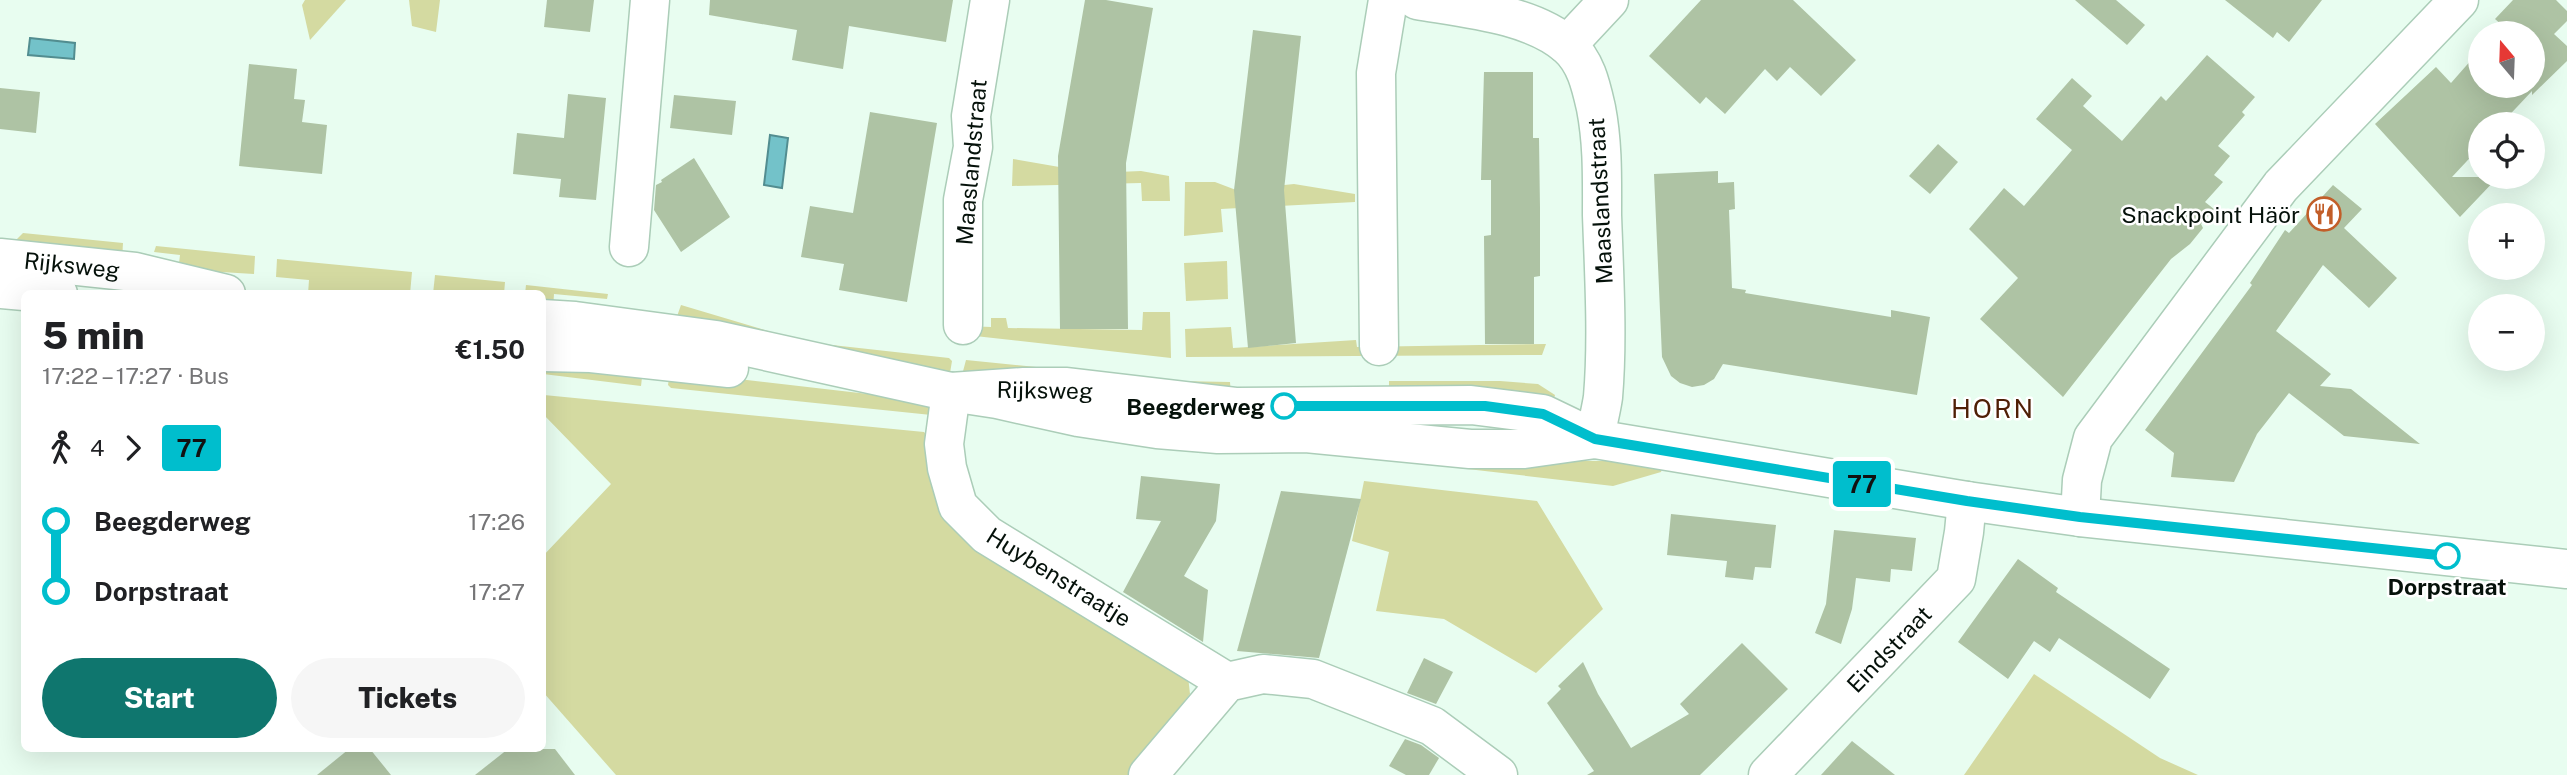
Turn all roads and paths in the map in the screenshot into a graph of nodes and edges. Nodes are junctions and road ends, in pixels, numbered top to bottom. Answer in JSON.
{"nodes":[{"id":1,"x":650,"y":0,"type":"edge"},
{"id":2,"x":989,"y":0,"type":"edge"},
{"id":3,"x":1388,"y":0,"type":"edge"},
{"id":4,"x":1417,"y":0,"type":"edge"},
{"id":5,"x":1609,"y":0,"type":"edge"},
{"id":6,"x":2459,"y":0,"type":"edge"},
{"id":7,"x":1567,"y":45,"type":"junction"},
{"id":8,"x":629,"y":247,"type":"dead end"},
{"id":9,"x":0,"y":258,"type":"edge"},
{"id":10,"x":0,"y":289,"type":"edge"},
{"id":11,"x":209,"y":290,"type":"edge"},
{"id":12,"x":21,"y":291,"type":"edge"},
{"id":13,"x":546,"y":319,"type":"edge"},
{"id":14,"x":963,"y":325,"type":"dead end"},
{"id":15,"x":1379,"y":346,"type":"dead end"},
{"id":16,"x":546,"y":352,"type":"edge"},
{"id":17,"x":853,"y":371,"type":"junction"},
{"id":18,"x":951,"y":392,"type":"junction"},
{"id":19,"x":1595,"y":439,"type":"junction"},
{"id":20,"x":1967,"y":501,"type":"junction"},
{"id":21,"x":2080,"y":517,"type":"junction"},
{"id":22,"x":2567,"y":569,"type":"edge"},
{"id":23,"x":1227,"y":682,"type":"junction"},
{"id":24,"x":1149,"y":775,"type":"edge"},
{"id":25,"x":1498,"y":775,"type":"edge"},
{"id":26,"x":1768,"y":775,"type":"edge"}],
"edges":[{"from":1,"to":8,"type":"street"},
{"from":2,"to":14,"type":"street","name":"Maaslandstraat"},
{"from":3,"to":15,"type":"street"},
{"from":4,"to":7,"type":"street","name":"Maaslandstraat"},
{"from":5,"to":7,"type":"street"},
{"from":6,"to":21,"type":"street"},
{"from":7,"to":19,"type":"street","name":"Maaslandstraat"},
{"from":9,"to":11,"type":"street","name":"Rijksweg"},
{"from":10,"to":12,"type":"street","name":"Rijksweg"},
{"from":13,"to":17,"type":"street","name":"Rijksweg"},
{"from":16,"to":17,"type":"street","name":"Rijksweg"},
{"from":17,"to":18,"type":"street","name":"Rijksweg"},
{"from":18,"to":19,"type":"street","name":"Rijksweg"},
{"from":18,"to":23,"type":"street","name":"Huybenstraatje"},
{"from":19,"to":20,"type":"street","name":"Rijksweg"},
{"from":20,"to":21,"type":"street","name":"Rijksweg"},
{"from":20,"to":26,"type":"street","name":"Eindstraat"},
{"from":21,"to":22,"type":"street","name":"Rijksweg"},
{"from":23,"to":24,"type":"street"},
{"from":23,"to":25,"type":"street"}]}
